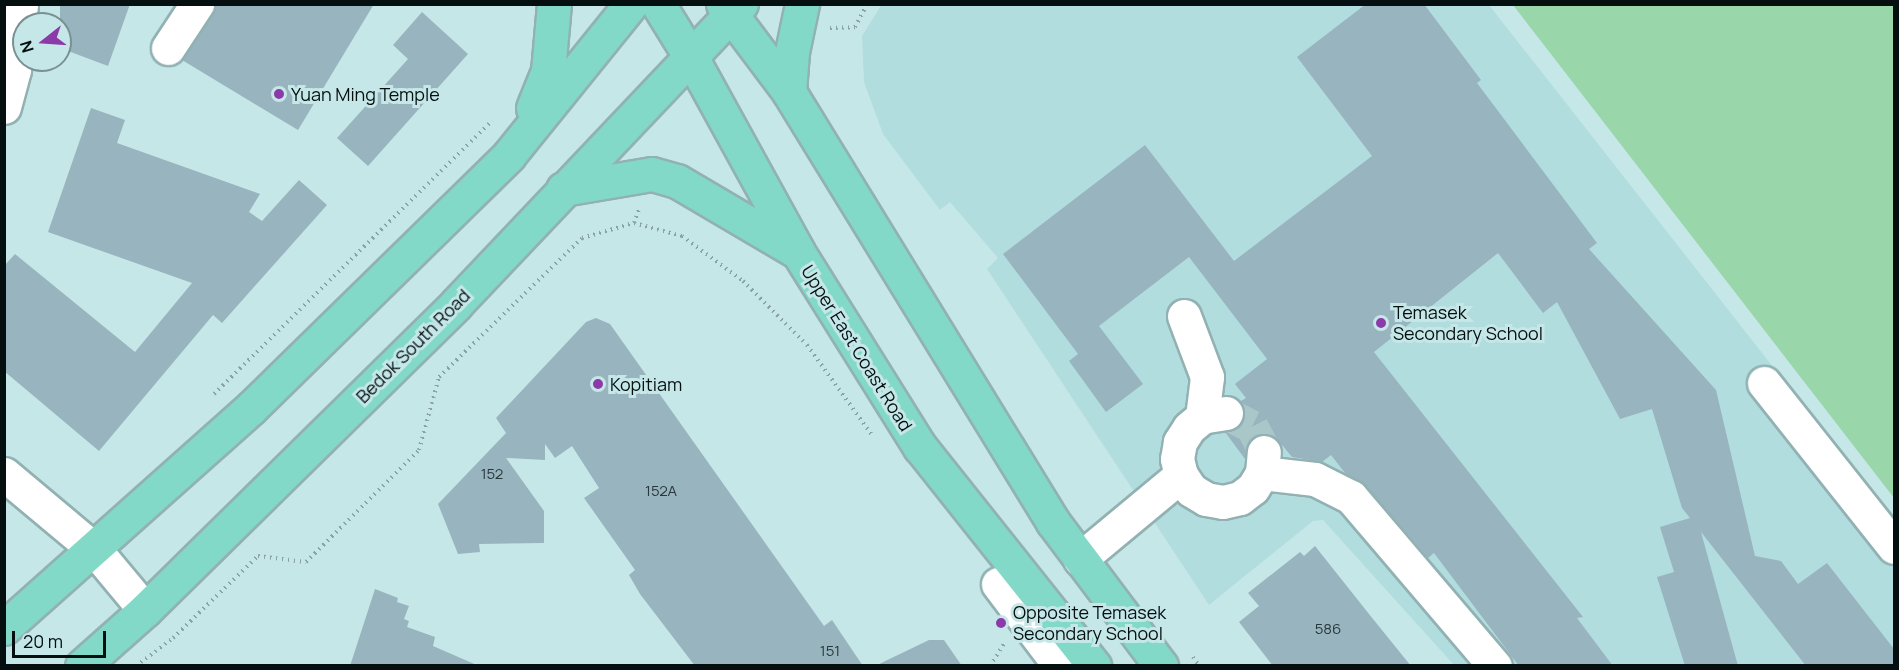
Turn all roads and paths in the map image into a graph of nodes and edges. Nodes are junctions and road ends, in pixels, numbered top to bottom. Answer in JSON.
{"nodes":[{"id":1,"x":21,"y":4,"type":"edge"},
{"id":2,"x":197,"y":4,"type":"edge"},
{"id":3,"x":554,"y":4,"type":"edge"},
{"id":4,"x":631,"y":4,"type":"edge"},
{"id":5,"x":658,"y":4,"type":"edge"},
{"id":6,"x":802,"y":4,"type":"edge"},
{"id":7,"x":867,"y":4,"type":"edge"},
{"id":8,"x":732,"y":8,"type":"edge"},
{"id":9,"x":831,"y":28,"type":"dead end"},
{"id":10,"x":168,"y":48,"type":"dead end"},
{"id":11,"x":692,"y":59,"type":"junction"},
{"id":12,"x":789,"y":92,"type":"junction"},
{"id":13,"x":4,"y":107,"type":"edge"},
{"id":14,"x":494,"y":119,"type":"dead end"},
{"id":15,"x":509,"y":155,"type":"junction"},
{"id":16,"x":563,"y":189,"type":"junction"},
{"id":17,"x":634,"y":223,"type":"dead end"},
{"id":18,"x":798,"y":252,"type":"junction"},
{"id":19,"x":1184,"y":316,"type":"dead end"},
{"id":20,"x":1764,"y":383,"type":"dead end"},
{"id":21,"x":207,"y":401,"type":"dead end"},
{"id":22,"x":4,"y":474,"type":"edge"},
{"id":23,"x":1181,"y":475,"type":"junction"},
{"id":24,"x":1894,"y":547,"type":"edge"},
{"id":25,"x":95,"y":550,"type":"junction"},
{"id":26,"x":1080,"y":559,"type":"junction"},
{"id":27,"x":998,"y":584,"type":"dead end"},
{"id":28,"x":145,"y":610,"type":"junction"},
{"id":29,"x":4,"y":628,"type":"edge"},
{"id":30,"x":82,"y":666,"type":"edge"},
{"id":31,"x":136,"y":666,"type":"edge"},
{"id":32,"x":1060,"y":666,"type":"edge"},
{"id":33,"x":1095,"y":666,"type":"edge"},
{"id":34,"x":1161,"y":666,"type":"edge"},
{"id":35,"x":1495,"y":666,"type":"edge"}],
"edges":[{"from":1,"to":13,"type":"street"},
{"from":2,"to":10,"type":"street"},
{"from":3,"to":15,"type":"main road"},
{"from":4,"to":15,"type":"main road"},
{"from":5,"to":11,"type":"main road","name":"Upper East Coast Road"},
{"from":6,"to":12,"type":"main road"},
{"from":7,"to":9,"type":"path"},
{"from":8,"to":11,"type":"main road","name":"Bedok South Road"},
{"from":8,"to":12,"type":"main road"},
{"from":11,"to":16,"type":"main road","name":"Bedok South Road"},
{"from":11,"to":18,"type":"main road","name":"Upper East Coast Road"},
{"from":12,"to":26,"type":"main road"},
{"from":14,"to":21,"type":"path"},
{"from":15,"to":25,"type":"main road"},
{"from":16,"to":18,"type":"main road"},
{"from":16,"to":28,"type":"main road","name":"Bedok South Road"},
{"from":17,"to":31,"type":"path"},
{"from":18,"to":33,"type":"main road","name":"Upper East Coast Road"},
{"from":19,"to":23,"type":"street"},
{"from":20,"to":24,"type":"street"},
{"from":22,"to":25,"type":"street"},
{"from":23,"to":26,"type":"street"},
{"from":23,"to":35,"type":"street"},
{"from":25,"to":28,"type":"street"},
{"from":25,"to":29,"type":"main road"},
{"from":26,"to":34,"type":"main road"},
{"from":27,"to":32,"type":"street"},
{"from":28,"to":30,"type":"main road","name":"Bedok South Road"}]}
